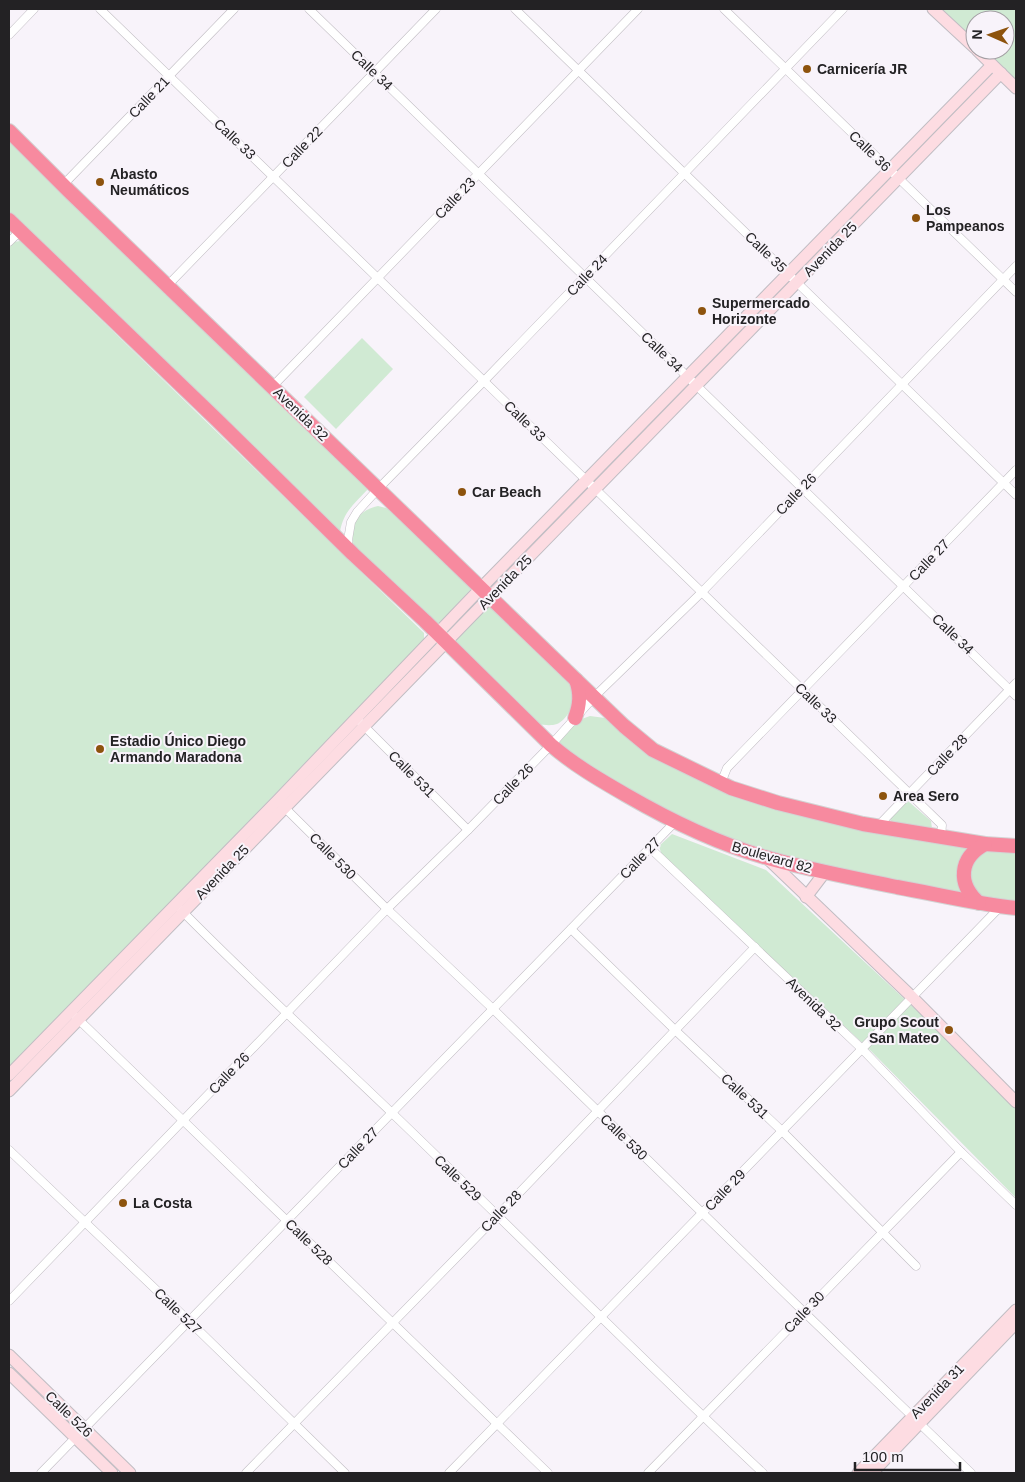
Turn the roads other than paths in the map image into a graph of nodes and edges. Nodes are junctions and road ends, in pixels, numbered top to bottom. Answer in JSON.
{"nodes":[{"id":1,"x":34,"y":9,"type":"edge"},
{"id":2,"x":100,"y":9,"type":"edge"},
{"id":3,"x":234,"y":9,"type":"edge"},
{"id":4,"x":309,"y":9,"type":"edge"},
{"id":5,"x":436,"y":9,"type":"edge"},
{"id":6,"x":516,"y":9,"type":"edge"},
{"id":7,"x":638,"y":9,"type":"edge"},
{"id":8,"x":724,"y":9,"type":"edge"},
{"id":9,"x":843,"y":9,"type":"edge"},
{"id":10,"x":933,"y":9,"type":"edge"},
{"id":11,"x":9,"y":35,"type":"edge"},
{"id":12,"x":965,"y":39,"type":"edge"},
{"id":13,"x":987,"y":60,"type":"edge"},
{"id":14,"x":786,"y":68,"type":"junction"},
{"id":15,"x":996,"y":69,"type":"junction"},
{"id":16,"x":579,"y":70,"type":"junction"},
{"id":17,"x":374,"y":72,"type":"junction"},
{"id":18,"x":169,"y":76,"type":"junction"},
{"id":19,"x":1016,"y":88,"type":"edge"},
{"id":20,"x":9,"y":131,"type":"edge"},
{"id":21,"x":685,"y":173,"type":"junction"},
{"id":22,"x":478,"y":174,"type":"junction"},
{"id":23,"x":894,"y":174,"type":"junction"},
{"id":24,"x":273,"y":177,"type":"junction"},
{"id":25,"x":63,"y":185,"type":"junction"},
{"id":26,"x":9,"y":220,"type":"edge"},
{"id":27,"x":20,"y":231,"type":"junction"},
{"id":28,"x":9,"y":242,"type":"edge"},
{"id":29,"x":1016,"y":266,"type":"edge"},
{"id":30,"x":789,"y":274,"type":"junction"},
{"id":31,"x":585,"y":277,"type":"junction"},
{"id":32,"x":378,"y":278,"type":"junction"},
{"id":33,"x":1003,"y":280,"type":"junction"},
{"id":34,"x":798,"y":283,"type":"junction"},
{"id":35,"x":168,"y":286,"type":"junction"},
{"id":36,"x":1016,"y":292,"type":"edge"},
{"id":37,"x":688,"y":377,"type":"junction"},
{"id":38,"x":484,"y":381,"type":"junction"},
{"id":39,"x":902,"y":384,"type":"junction"},
{"id":40,"x":697,"y":386,"type":"junction"},
{"id":41,"x":272,"y":387,"type":"junction"},
{"id":42,"x":1016,"y":470,"type":"edge"},
{"id":43,"x":586,"y":480,"type":"junction"},
{"id":44,"x":1004,"y":483,"type":"junction"},
{"id":45,"x":802,"y":488,"type":"junction"},
{"id":46,"x":378,"y":489,"type":"junction"},
{"id":47,"x":596,"y":489,"type":"junction"},
{"id":48,"x":1016,"y":495,"type":"edge"},
{"id":49,"x":348,"y":549,"type":"junction"},
{"id":50,"x":904,"y":586,"type":"junction"},
{"id":51,"x":486,"y":592,"type":"junction"},
{"id":52,"x":702,"y":592,"type":"junction"},
{"id":53,"x":442,"y":638,"type":"junction"},
{"id":54,"x":576,"y":680,"type":"junction"},
{"id":55,"x":1016,"y":683,"type":"edge"},
{"id":56,"x":803,"y":690,"type":"junction"},
{"id":57,"x":1010,"y":690,"type":"junction"},
{"id":58,"x":1016,"y":696,"type":"edge"},
{"id":59,"x":594,"y":697,"type":"junction"},
{"id":60,"x":575,"y":718,"type":"junction"},
{"id":61,"x":360,"y":722,"type":"junction"},
{"id":62,"x":551,"y":745,"type":"junction"},
{"id":63,"x":720,"y":783,"type":"junction"},
{"id":64,"x":909,"y":794,"type":"junction"},
{"id":65,"x":281,"y":803,"type":"junction"},
{"id":66,"x":674,"y":822,"type":"junction"},
{"id":67,"x":877,"y":827,"type":"junction"},
{"id":68,"x":468,"y":830,"type":"junction"},
{"id":69,"x":941,"y":837,"type":"junction"},
{"id":70,"x":985,"y":844,"type":"junction"},
{"id":71,"x":1016,"y":846,"type":"edge"},
{"id":72,"x":650,"y":848,"type":"junction"},
{"id":73,"x":767,"y":858,"type":"junction"},
{"id":74,"x":825,"y":872,"type":"junction"},
{"id":75,"x":806,"y":897,"type":"junction"},
{"id":76,"x":979,"y":903,"type":"junction"},
{"id":77,"x":1001,"y":906,"type":"junction"},
{"id":78,"x":179,"y":908,"type":"junction"},
{"id":79,"x":1016,"y":908,"type":"edge"},
{"id":80,"x":387,"y":909,"type":"junction"},
{"id":81,"x":571,"y":929,"type":"junction"},
{"id":82,"x":755,"y":947,"type":"junction"},
{"id":83,"x":912,"y":997,"type":"junction"},
{"id":84,"x":493,"y":1009,"type":"junction"},
{"id":85,"x":286,"y":1014,"type":"junction"},
{"id":86,"x":75,"y":1015,"type":"junction"},
{"id":87,"x":675,"y":1030,"type":"junction"},
{"id":88,"x":862,"y":1049,"type":"junction"},
{"id":89,"x":9,"y":1076,"type":"edge"},
{"id":90,"x":9,"y":1091,"type":"edge"},
{"id":91,"x":1016,"y":1101,"type":"edge"},
{"id":92,"x":597,"y":1112,"type":"junction"},
{"id":93,"x":392,"y":1113,"type":"junction"},
{"id":94,"x":184,"y":1120,"type":"junction"},
{"id":95,"x":782,"y":1131,"type":"junction"},
{"id":96,"x":9,"y":1150,"type":"edge"},
{"id":97,"x":960,"y":1152,"type":"junction"},
{"id":98,"x":1016,"y":1205,"type":"edge"},
{"id":99,"x":703,"y":1213,"type":"junction"},
{"id":100,"x":497,"y":1216,"type":"junction"},
{"id":101,"x":287,"y":1221,"type":"junction"},
{"id":102,"x":84,"y":1223,"type":"junction"},
{"id":103,"x":882,"y":1232,"type":"junction"},
{"id":104,"x":916,"y":1266,"type":"dead end"},
{"id":105,"x":9,"y":1301,"type":"edge"},
{"id":106,"x":804,"y":1312,"type":"junction"},
{"id":107,"x":1015,"y":1316,"type":"edge"},
{"id":108,"x":600,"y":1318,"type":"junction"},
{"id":109,"x":189,"y":1321,"type":"junction"},
{"id":110,"x":392,"y":1323,"type":"junction"},
{"id":111,"x":9,"y":1355,"type":"edge"},
{"id":112,"x":9,"y":1373,"type":"edge"},
{"id":113,"x":703,"y":1417,"type":"junction"},
{"id":114,"x":917,"y":1420,"type":"junction"},
{"id":115,"x":294,"y":1424,"type":"junction"},
{"id":116,"x":497,"y":1424,"type":"junction"},
{"id":117,"x":84,"y":1429,"type":"junction"},
{"id":118,"x":76,"y":1438,"type":"junction"},
{"id":119,"x":41,"y":1473,"type":"edge"},
{"id":120,"x":112,"y":1473,"type":"edge"},
{"id":121,"x":130,"y":1473,"type":"edge"},
{"id":122,"x":246,"y":1473,"type":"edge"},
{"id":123,"x":345,"y":1473,"type":"edge"},
{"id":124,"x":449,"y":1473,"type":"edge"},
{"id":125,"x":548,"y":1473,"type":"edge"},
{"id":126,"x":648,"y":1473,"type":"edge"},
{"id":127,"x":763,"y":1473,"type":"edge"},
{"id":128,"x":858,"y":1473,"type":"edge"},
{"id":129,"x":872,"y":1473,"type":"edge"},
{"id":130,"x":971,"y":1473,"type":"edge"}],
"edges":[{"from":1,"to":11,"type":"street"},
{"from":2,"to":18,"type":"street","name":"Calle 33"},
{"from":3,"to":18,"type":"street","name":"Calle 21"},
{"from":4,"to":17,"type":"street","name":"Calle 34"},
{"from":5,"to":17,"type":"street","name":"Calle 22"},
{"from":6,"to":16,"type":"street","name":"Calle 35"},
{"from":7,"to":16,"type":"street","name":"Calle 23"},
{"from":8,"to":14,"type":"street","name":"Calle 36"},
{"from":9,"to":14,"type":"street","name":"Calle 24"},
{"from":10,"to":12,"type":"main road"},
{"from":13,"to":15,"type":"main road"},
{"from":14,"to":21,"type":"street","name":"Calle 24"},
{"from":14,"to":23,"type":"street","name":"Calle 36"},
{"from":15,"to":19,"type":"main road"},
{"from":15,"to":23,"type":"main road","name":"Avenida 25"},
{"from":16,"to":21,"type":"street","name":"Calle 35"},
{"from":16,"to":22,"type":"street","name":"Calle 23"},
{"from":17,"to":22,"type":"street","name":"Calle 34"},
{"from":17,"to":24,"type":"street","name":"Calle 22"},
{"from":18,"to":24,"type":"street","name":"Calle 33"},
{"from":18,"to":25,"type":"street","name":"Calle 21"},
{"from":20,"to":25,"type":"highway","name":"Avenida 32"},
{"from":21,"to":30,"type":"street","name":"Calle 35"},
{"from":21,"to":31,"type":"street","name":"Calle 24"},
{"from":22,"to":31,"type":"street","name":"Calle 34"},
{"from":22,"to":32,"type":"street","name":"Calle 23"},
{"from":23,"to":30,"type":"main road","name":"Avenida 25"},
{"from":23,"to":33,"type":"street","name":"Calle 36"},
{"from":23,"to":34,"type":"main road","name":"Avenida 25"},
{"from":24,"to":32,"type":"street","name":"Calle 33"},
{"from":24,"to":35,"type":"street","name":"Calle 22"},
{"from":25,"to":35,"type":"highway","name":"Avenida 32"},
{"from":26,"to":27,"type":"highway"},
{"from":27,"to":28,"type":"street"},
{"from":27,"to":49,"type":"highway"},
{"from":29,"to":33,"type":"street","name":"Calle 26"},
{"from":30,"to":34,"type":"street","name":"Calle 35"},
{"from":30,"to":37,"type":"main road","name":"Avenida 25"},
{"from":31,"to":37,"type":"street","name":"Calle 34"},
{"from":31,"to":38,"type":"street","name":"Calle 24"},
{"from":32,"to":38,"type":"street","name":"Calle 33"},
{"from":32,"to":41,"type":"street","name":"Calle 23"},
{"from":33,"to":36,"type":"street","name":"Calle 36"},
{"from":33,"to":39,"type":"street","name":"Calle 26"},
{"from":34,"to":39,"type":"street","name":"Calle 35"},
{"from":34,"to":40,"type":"main road","name":"Avenida 25"},
{"from":35,"to":41,"type":"highway","name":"Avenida 32"},
{"from":37,"to":40,"type":"street","name":"Calle 34"},
{"from":37,"to":43,"type":"main road","name":"Avenida 25"},
{"from":38,"to":43,"type":"street","name":"Calle 33"},
{"from":38,"to":46,"type":"street","name":"Calle 24"},
{"from":39,"to":44,"type":"street","name":"Calle 35"},
{"from":39,"to":45,"type":"street","name":"Calle 26"},
{"from":40,"to":45,"type":"street","name":"Calle 34"},
{"from":40,"to":47,"type":"main road","name":"Avenida 25"},
{"from":41,"to":46,"type":"highway","name":"Avenida 32"},
{"from":42,"to":44,"type":"street","name":"Calle 27"},
{"from":43,"to":47,"type":"street","name":"Calle 33"},
{"from":43,"to":51,"type":"main road","name":"Avenida 25"},
{"from":44,"to":48,"type":"street","name":"Calle 35"},
{"from":44,"to":50,"type":"street","name":"Calle 27"},
{"from":45,"to":50,"type":"street","name":"Calle 34"},
{"from":45,"to":52,"type":"street","name":"Calle 26"},
{"from":46,"to":49,"type":"street","name":"Calle 24"},
{"from":46,"to":51,"type":"highway","name":"Avenida 32"},
{"from":47,"to":51,"type":"main road","name":"Avenida 25"},
{"from":47,"to":52,"type":"street","name":"Calle 33"},
{"from":49,"to":53,"type":"highway"},
{"from":50,"to":56,"type":"street","name":"Calle 27"},
{"from":50,"to":57,"type":"street","name":"Calle 34"},
{"from":51,"to":53,"type":"main road","name":"Avenida 25"},
{"from":51,"to":54,"type":"highway","name":"Avenida 32"},
{"from":52,"to":56,"type":"street","name":"Calle 33"},
{"from":52,"to":59,"type":"street","name":"Calle 26"},
{"from":53,"to":61,"type":"main road","name":"Avenida 25"},
{"from":53,"to":62,"type":"highway"},
{"from":54,"to":59,"type":"highway","name":"Avenida 32"},
{"from":54,"to":60,"type":"highway"},
{"from":55,"to":57,"type":"street","name":"Calle 28"},
{"from":56,"to":63,"type":"street","name":"Calle 27"},
{"from":56,"to":64,"type":"street","name":"Calle 33"},
{"from":57,"to":58,"type":"street","name":"Calle 34"},
{"from":57,"to":64,"type":"street","name":"Calle 28"},
{"from":59,"to":60,"type":"street","name":"Calle 26"},
{"from":59,"to":63,"type":"highway"},
{"from":60,"to":62,"type":"street","name":"Calle 26"},
{"from":61,"to":65,"type":"main road","name":"Avenida 25"},
{"from":61,"to":68,"type":"street","name":"Calle 531"},
{"from":62,"to":66,"type":"highway","name":"Boulevard 82"},
{"from":62,"to":68,"type":"street","name":"Calle 26"},
{"from":63,"to":67,"type":"highway"},
{"from":64,"to":67,"type":"street","name":"Calle 28"},
{"from":64,"to":69,"type":"street","name":"Calle 33"},
{"from":65,"to":78,"type":"main road","name":"Avenida 25"},
{"from":65,"to":80,"type":"street","name":"Calle 530"},
{"from":66,"to":72,"type":"street","name":"Calle 27"},
{"from":66,"to":73,"type":"highway","name":"Boulevard 82"},
{"from":67,"to":69,"type":"highway"},
{"from":68,"to":80,"type":"street","name":"Calle 26"},
{"from":69,"to":70,"type":"highway"},
{"from":70,"to":71,"type":"highway"},
{"from":70,"to":76,"type":"highway"},
{"from":72,"to":81,"type":"street","name":"Calle 27"},
{"from":72,"to":82,"type":"street","name":"Avenida 32"},
{"from":73,"to":74,"type":"highway","name":"Boulevard 82"},
{"from":73,"to":75,"type":"main road"},
{"from":74,"to":75,"type":"main road"},
{"from":74,"to":76,"type":"highway","name":"Boulevard 82"},
{"from":75,"to":83,"type":"main road"},
{"from":76,"to":77,"type":"highway","name":"Boulevard 82"},
{"from":77,"to":79,"type":"highway","name":"Boulevard 82"},
{"from":77,"to":83,"type":"street","name":"Calle 29"},
{"from":78,"to":85,"type":"street","name":"Calle 529"},
{"from":78,"to":86,"type":"main road","name":"Avenida 25"},
{"from":80,"to":84,"type":"street","name":"Calle 530"},
{"from":80,"to":85,"type":"street","name":"Calle 26"},
{"from":81,"to":84,"type":"street","name":"Calle 27"},
{"from":81,"to":87,"type":"street","name":"Calle 531"},
{"from":82,"to":87,"type":"street","name":"Calle 28"},
{"from":82,"to":88,"type":"street","name":"Avenida 32"},
{"from":83,"to":88,"type":"street","name":"Calle 29"},
{"from":83,"to":91,"type":"main road"},
{"from":84,"to":92,"type":"street","name":"Calle 530"},
{"from":84,"to":93,"type":"street","name":"Calle 27"},
{"from":85,"to":93,"type":"street","name":"Calle 529"},
{"from":85,"to":94,"type":"street","name":"Calle 26"},
{"from":86,"to":89,"type":"main road","name":"Avenida 25"},
{"from":86,"to":90,"type":"main road","name":"Avenida 25"},
{"from":86,"to":94,"type":"street","name":"Calle 528"},
{"from":87,"to":92,"type":"street","name":"Calle 28"},
{"from":87,"to":95,"type":"street","name":"Calle 531"},
{"from":88,"to":95,"type":"street","name":"Calle 29"},
{"from":88,"to":97,"type":"street","name":"Avenida 32"},
{"from":92,"to":99,"type":"street","name":"Calle 530"},
{"from":92,"to":100,"type":"street","name":"Calle 28"},
{"from":93,"to":100,"type":"street","name":"Calle 529"},
{"from":93,"to":101,"type":"street","name":"Calle 27"},
{"from":94,"to":101,"type":"street","name":"Calle 528"},
{"from":94,"to":102,"type":"street","name":"Calle 26"},
{"from":95,"to":99,"type":"street","name":"Calle 29"},
{"from":95,"to":103,"type":"street","name":"Calle 531"},
{"from":96,"to":102,"type":"street","name":"Calle 527"},
{"from":97,"to":98,"type":"street","name":"Avenida 32"},
{"from":97,"to":103,"type":"street","name":"Calle 30"},
{"from":99,"to":106,"type":"street","name":"Calle 530"},
{"from":99,"to":108,"type":"street","name":"Calle 29"},
{"from":100,"to":108,"type":"street","name":"Calle 529"},
{"from":100,"to":110,"type":"street","name":"Calle 28"},
{"from":101,"to":109,"type":"street","name":"Calle 27"},
{"from":101,"to":110,"type":"street","name":"Calle 528"},
{"from":102,"to":105,"type":"street","name":"Calle 26"},
{"from":102,"to":109,"type":"street","name":"Calle 527"},
{"from":103,"to":104,"type":"street","name":"Calle 531"},
{"from":103,"to":106,"type":"street","name":"Calle 30"},
{"from":106,"to":113,"type":"street","name":"Calle 30"},
{"from":106,"to":114,"type":"street","name":"Calle 530"},
{"from":107,"to":114,"type":"main road","name":"Avenida 31"},
{"from":108,"to":113,"type":"street","name":"Calle 529"},
{"from":108,"to":116,"type":"street","name":"Calle 29"},
{"from":109,"to":115,"type":"street","name":"Calle 527"},
{"from":109,"to":117,"type":"street","name":"Calle 27"},
{"from":110,"to":115,"type":"street","name":"Calle 28"},
{"from":110,"to":116,"type":"street","name":"Calle 528"},
{"from":111,"to":117,"type":"main road","name":"Calle 526"},
{"from":112,"to":118,"type":"main road","name":"Calle 526"},
{"from":113,"to":126,"type":"street","name":"Calle 30"},
{"from":113,"to":127,"type":"street","name":"Calle 529"},
{"from":114,"to":128,"type":"main road","name":"Avenida 31"},
{"from":114,"to":129,"type":"main road","name":"Avenida 31"},
{"from":114,"to":130,"type":"street","name":"Calle 530"},
{"from":115,"to":122,"type":"street","name":"Calle 28"},
{"from":115,"to":123,"type":"street","name":"Calle 527"},
{"from":116,"to":124,"type":"street","name":"Calle 29"},
{"from":116,"to":125,"type":"street","name":"Calle 528"},
{"from":117,"to":118,"type":"street","name":"Calle 27"},
{"from":117,"to":121,"type":"main road","name":"Calle 526"},
{"from":118,"to":119,"type":"street","name":"Calle 27"},
{"from":118,"to":120,"type":"main road","name":"Calle 526"}]}
